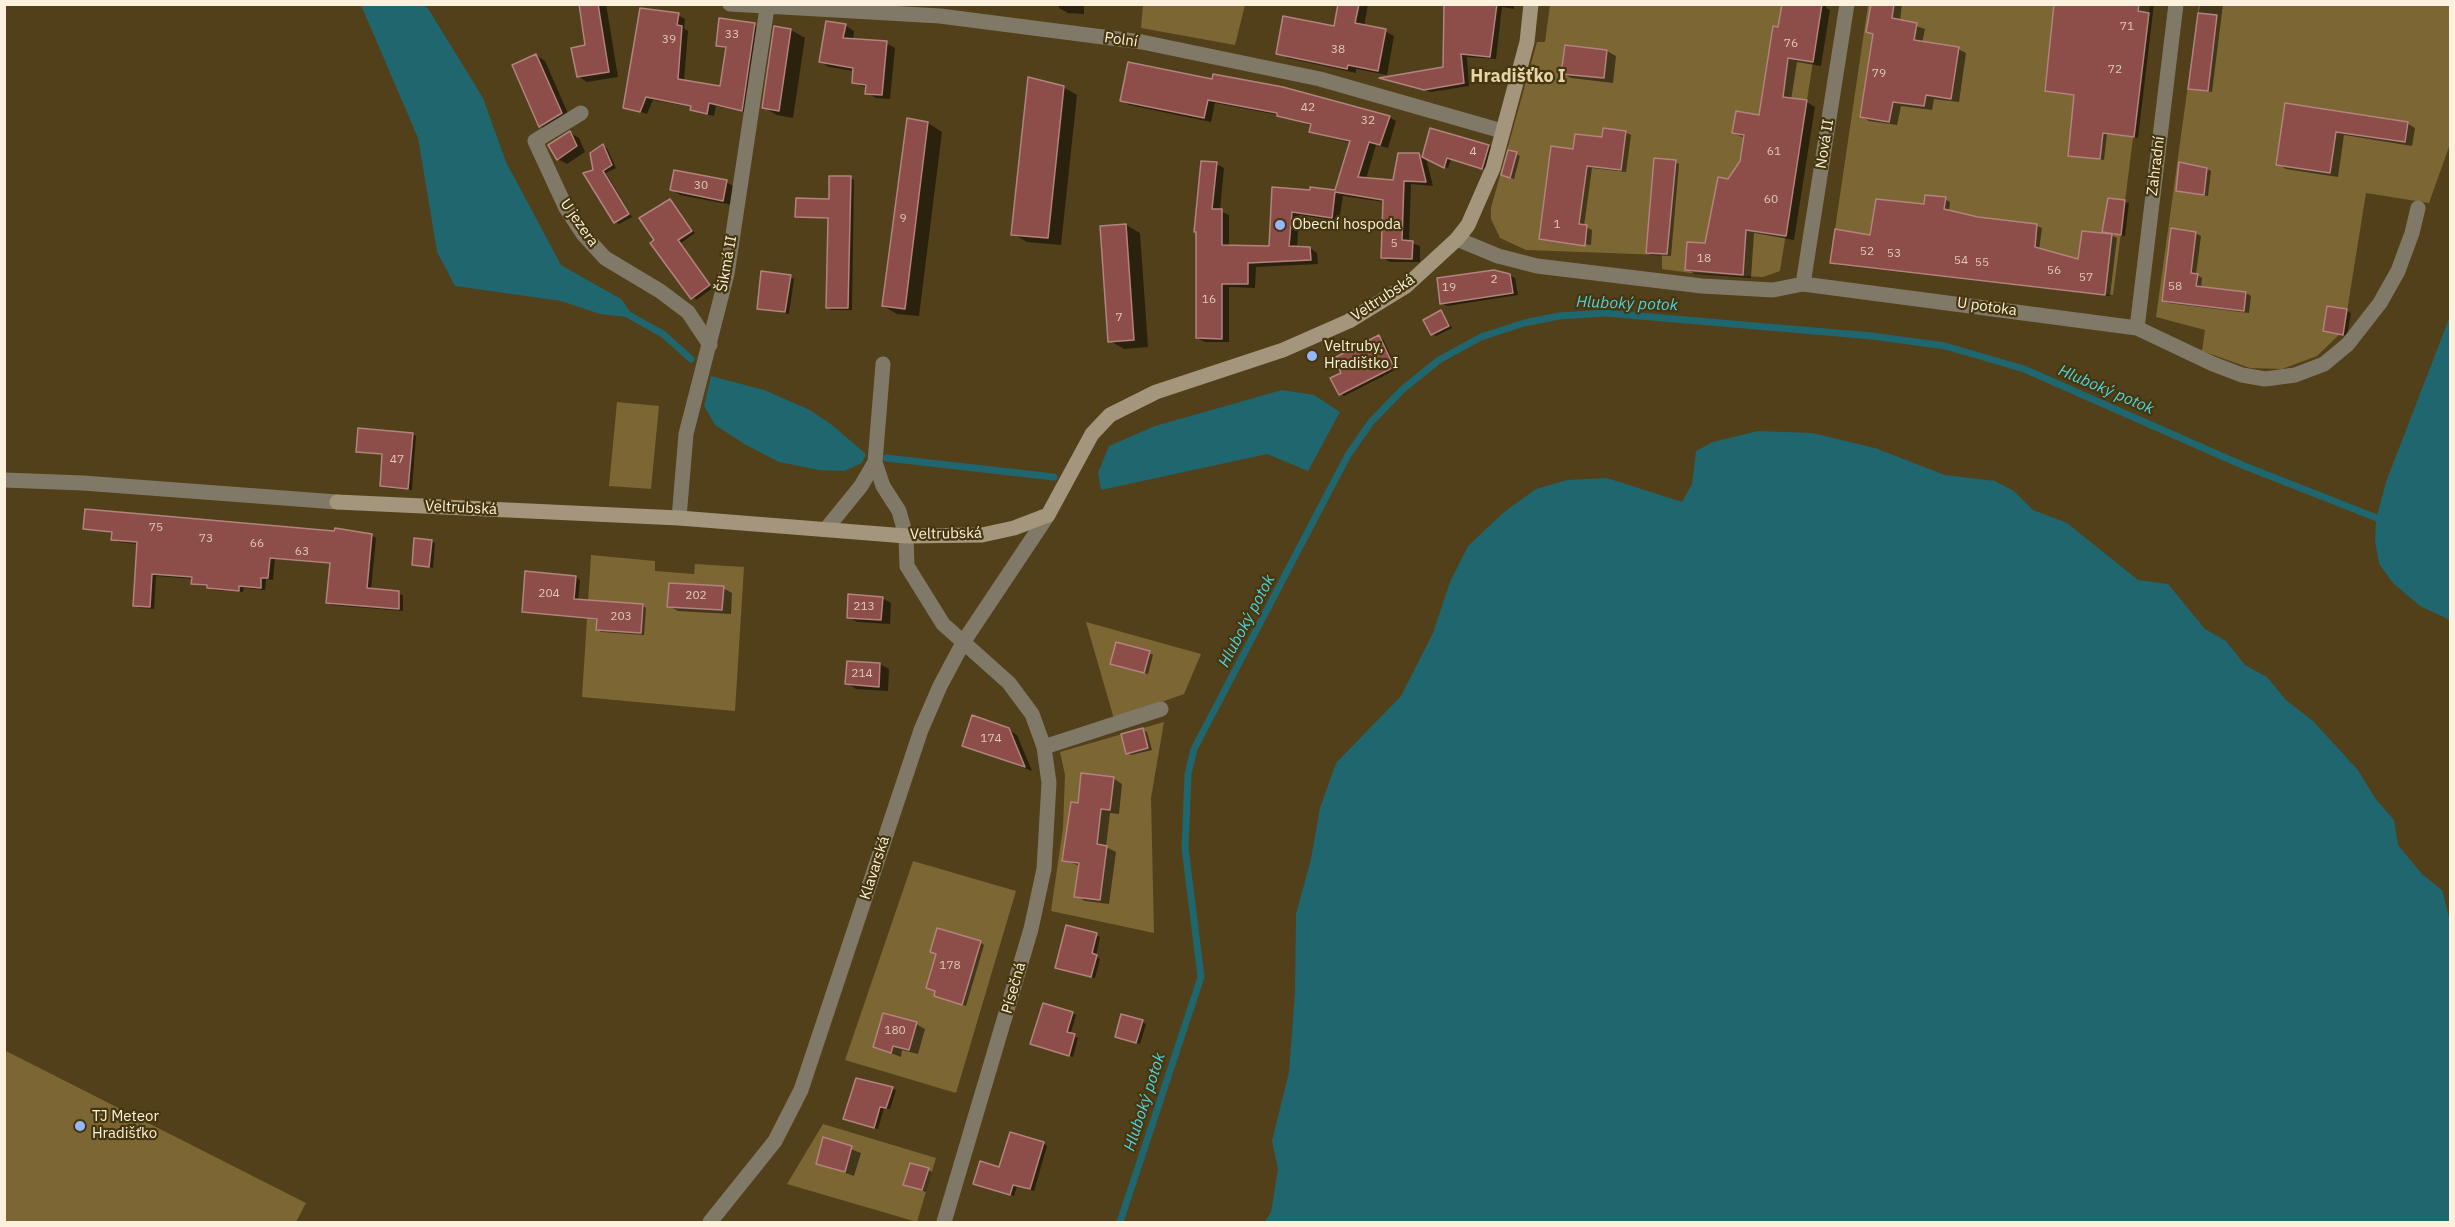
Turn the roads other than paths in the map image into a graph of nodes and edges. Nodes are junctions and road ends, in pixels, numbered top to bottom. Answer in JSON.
{"nodes":[{"id":1,"x":730,"y":4,"type":"edge"},
{"id":2,"x":1531,"y":4,"type":"edge"},
{"id":3,"x":1847,"y":4,"type":"edge"},
{"id":4,"x":2175,"y":4,"type":"edge"},
{"id":5,"x":767,"y":8,"type":"junction"},
{"id":6,"x":581,"y":113,"type":"dead end"},
{"id":7,"x":1502,"y":131,"type":"junction"},
{"id":8,"x":2418,"y":207,"type":"dead end"},
{"id":9,"x":1457,"y":239,"type":"junction"},
{"id":10,"x":1803,"y":284,"type":"junction"},
{"id":11,"x":2137,"y":328,"type":"junction"},
{"id":12,"x":710,"y":345,"type":"junction"},
{"id":13,"x":883,"y":364,"type":"dead end"},
{"id":14,"x":875,"y":462,"type":"junction"},
{"id":15,"x":4,"y":480,"type":"edge"},
{"id":16,"x":1048,"y":515,"type":"junction"},
{"id":17,"x":679,"y":518,"type":"junction"},
{"id":18,"x":826,"y":530,"type":"junction"},
{"id":19,"x":906,"y":536,"type":"junction"},
{"id":20,"x":964,"y":641,"type":"junction"},
{"id":21,"x":1161,"y":709,"type":"dead end"},
{"id":22,"x":1044,"y":747,"type":"junction"},
{"id":23,"x":710,"y":1222,"type":"edge"},
{"id":24,"x":944,"y":1222,"type":"edge"}],
"edges":[{"from":1,"to":5,"type":"street","name":"Polní"},
{"from":2,"to":7,"type":"street","name":"Veltrubská"},
{"from":3,"to":10,"type":"street","name":"Nová II"},
{"from":4,"to":11,"type":"street","name":"Zahradní"},
{"from":5,"to":7,"type":"street","name":"Polní"},
{"from":5,"to":12,"type":"street","name":"Šikmá II"},
{"from":6,"to":12,"type":"street","name":"U jezera"},
{"from":7,"to":9,"type":"street","name":"Veltrubská"},
{"from":8,"to":11,"type":"street","name":"U potoka"},
{"from":9,"to":10,"type":"street","name":"U potoka"},
{"from":9,"to":16,"type":"street","name":"Veltrubská"},
{"from":10,"to":11,"type":"street","name":"U potoka"},
{"from":12,"to":17,"type":"street","name":"Šikmá II"},
{"from":13,"to":14,"type":"street"},
{"from":14,"to":18,"type":"street"},
{"from":14,"to":19,"type":"street"},
{"from":15,"to":17,"type":"street","name":"Veltrubská"},
{"from":16,"to":19,"type":"street","name":"Veltrubská"},
{"from":16,"to":20,"type":"street","name":"Klavarská"},
{"from":17,"to":18,"type":"street","name":"Veltrubská"},
{"from":18,"to":19,"type":"street","name":"Veltrubská"},
{"from":19,"to":20,"type":"street","name":"Písečná"},
{"from":20,"to":22,"type":"street","name":"Písečná"},
{"from":20,"to":23,"type":"street","name":"Klavarská"},
{"from":21,"to":22,"type":"street"},
{"from":22,"to":24,"type":"street","name":"Písečná"}]}
